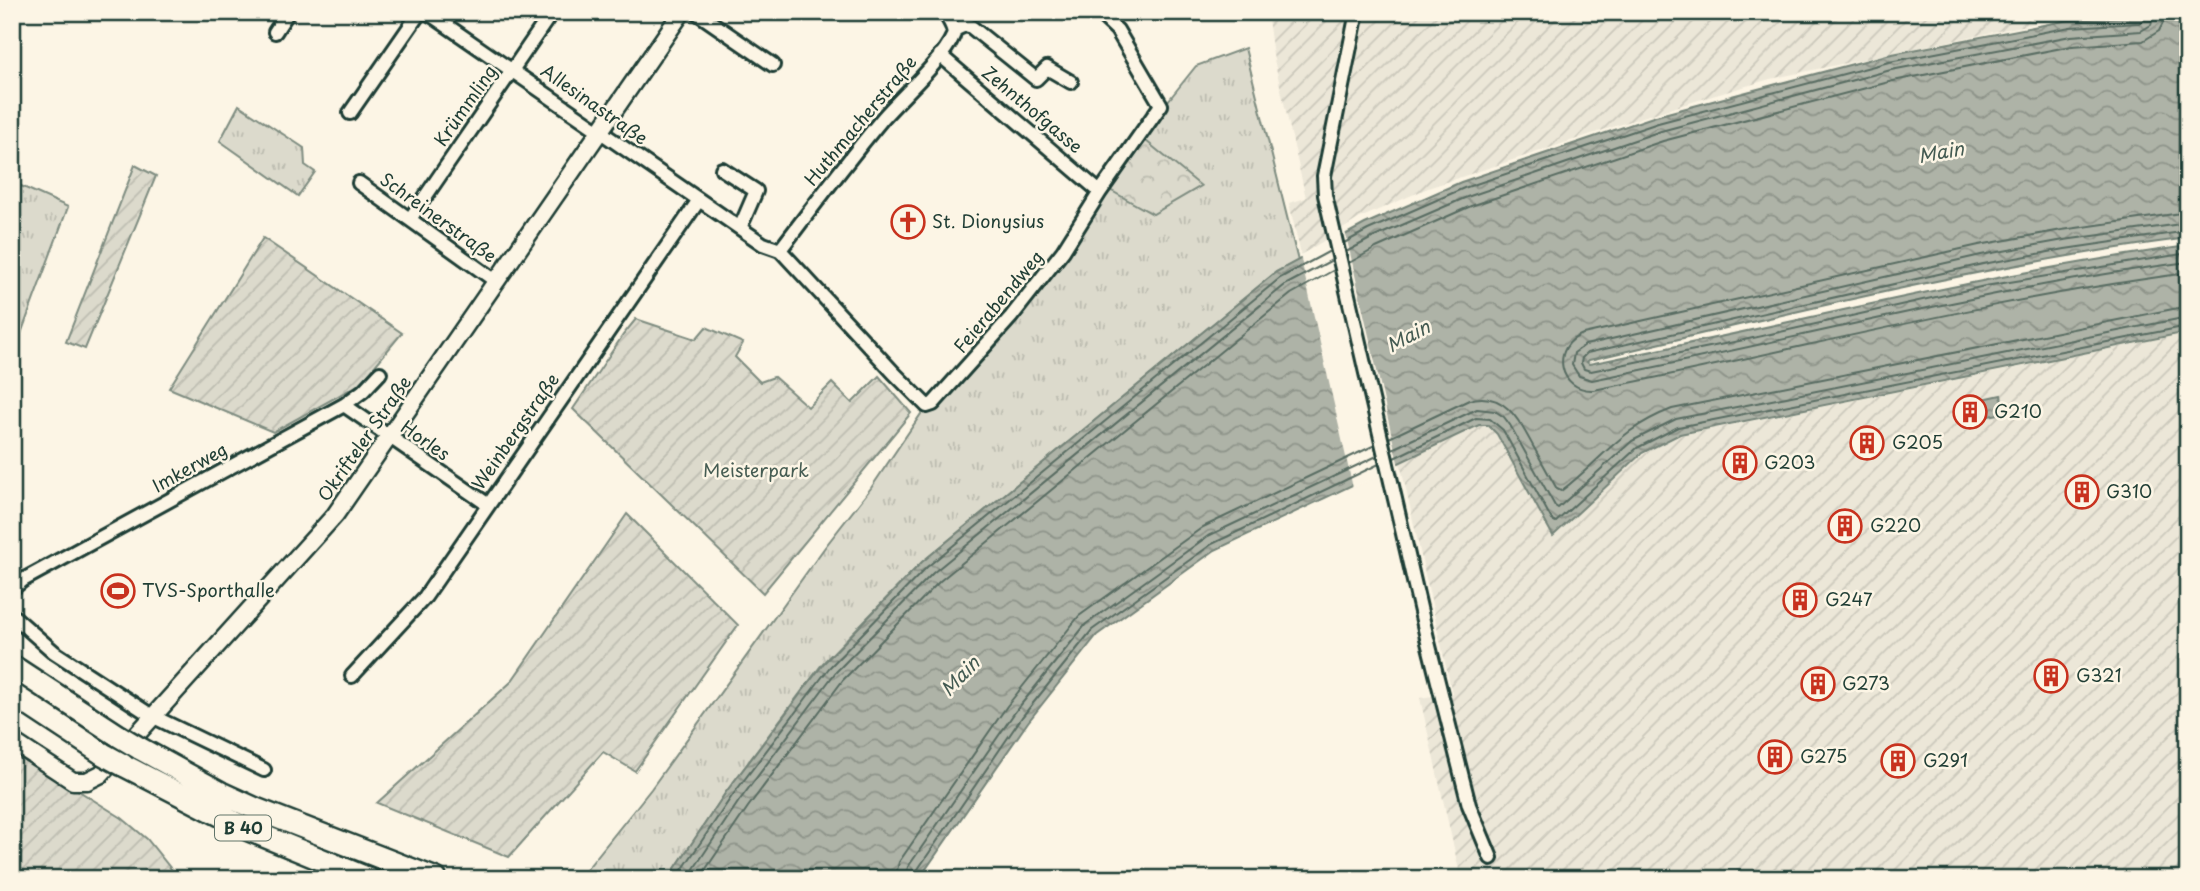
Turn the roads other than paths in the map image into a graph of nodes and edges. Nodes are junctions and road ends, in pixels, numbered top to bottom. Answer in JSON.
{"nodes":[{"id":1,"x":288,"y":12,"type":"edge"},
{"id":2,"x":420,"y":12,"type":"edge"},
{"id":3,"x":427,"y":12,"type":"edge"},
{"id":4,"x":552,"y":12,"type":"edge"},
{"id":5,"x":682,"y":12,"type":"edge"},
{"id":6,"x":696,"y":12,"type":"edge"},
{"id":7,"x":945,"y":12,"type":"edge"},
{"id":8,"x":1098,"y":12,"type":"edge"},
{"id":9,"x":1357,"y":12,"type":"edge"},
{"id":10,"x":954,"y":30,"type":"junction"},
{"id":11,"x":275,"y":32,"type":"dead end"},
{"id":12,"x":940,"y":55,"type":"junction"},
{"id":13,"x":773,"y":65,"type":"dead end"},
{"id":14,"x":512,"y":70,"type":"junction"},
{"id":15,"x":1071,"y":82,"type":"dead end"},
{"id":16,"x":350,"y":113,"type":"dead end"},
{"id":17,"x":601,"y":131,"type":"junction"},
{"id":18,"x":722,"y":169,"type":"dead end"},
{"id":19,"x":359,"y":183,"type":"dead end"},
{"id":20,"x":1100,"y":192,"type":"junction"},
{"id":21,"x":699,"y":200,"type":"junction"},
{"id":22,"x":410,"y":219,"type":"junction"},
{"id":23,"x":740,"y":228,"type":"junction"},
{"id":24,"x":780,"y":250,"type":"junction"},
{"id":25,"x":496,"y":282,"type":"junction"},
{"id":26,"x":380,"y":373,"type":"dead end"},
{"id":27,"x":344,"y":405,"type":"junction"},
{"id":28,"x":925,"y":405,"type":"joint"},
{"id":29,"x":389,"y":438,"type":"junction"},
{"id":30,"x":487,"y":504,"type":"junction"},
{"id":31,"x":12,"y":589,"type":"edge"},
{"id":32,"x":12,"y":615,"type":"edge"},
{"id":33,"x":12,"y":666,"type":"edge"},
{"id":34,"x":352,"y":676,"type":"dead end"},
{"id":35,"x":12,"y":694,"type":"edge"},
{"id":36,"x":152,"y":716,"type":"junction"},
{"id":37,"x":12,"y":741,"type":"edge"},
{"id":38,"x":264,"y":770,"type":"dead end"},
{"id":39,"x":1491,"y":858,"type":"dead end"},
{"id":40,"x":369,"y":879,"type":"edge"},
{"id":41,"x":436,"y":879,"type":"edge"}],
"edges":[{"from":1,"to":11,"type":"street"},
{"from":2,"to":16,"type":"street"},
{"from":3,"to":14,"type":"street","name":"Allesinastraße"},
{"from":4,"to":14,"type":"street","name":"Krümmling"},
{"from":5,"to":17,"type":"street","name":"Okrifteler Straße"},
{"from":6,"to":13,"type":"street"},
{"from":7,"to":10,"type":"street"},
{"from":8,"to":20,"type":"street","name":"Feierabendweg"},
{"from":9,"to":39,"type":"street"},
{"from":10,"to":12,"type":"street","name":"Huthmacherstraße"},
{"from":10,"to":15,"type":"street"},
{"from":12,"to":20,"type":"street","name":"Zehnthofgasse"},
{"from":12,"to":24,"type":"street","name":"Huthmacherstraße"},
{"from":14,"to":17,"type":"street","name":"Allesinastraße"},
{"from":14,"to":22,"type":"street","name":"Krümmling"},
{"from":17,"to":21,"type":"street","name":"Allesinastraße"},
{"from":17,"to":25,"type":"street","name":"Okrifteler Straße"},
{"from":18,"to":23,"type":"street"},
{"from":19,"to":22,"type":"street","name":"Schreinerstraße"},
{"from":20,"to":28,"type":"street","name":"Feierabendweg"},
{"from":21,"to":23,"type":"street","name":"Allesinastraße"},
{"from":21,"to":30,"type":"street","name":"Weinbergstraße"},
{"from":22,"to":25,"type":"street","name":"Schreinerstraße"},
{"from":23,"to":24,"type":"street","name":"Allesinastraße"},
{"from":24,"to":28,"type":"street","name":"Allesinastraße"},
{"from":25,"to":29,"type":"street","name":"Okrifteler Straße"},
{"from":26,"to":27,"type":"street","name":"Imkerweg"},
{"from":27,"to":29,"type":"street","name":"Horles"},
{"from":27,"to":31,"type":"street","name":"Imkerweg"},
{"from":29,"to":30,"type":"street","name":"Horles"},
{"from":29,"to":36,"type":"street","name":"Okrifteler Straße"},
{"from":30,"to":34,"type":"street","name":"Weinbergstraße"},
{"from":32,"to":36,"type":"street"},
{"from":33,"to":41,"type":"highway","number":"B 40","bridge":true},
{"from":35,"to":40,"type":"highway","number":"B 40","bridge":true},
{"from":36,"to":37,"type":"street","name":"Okrifteler Straße"},
{"from":36,"to":38,"type":"street"}]}
